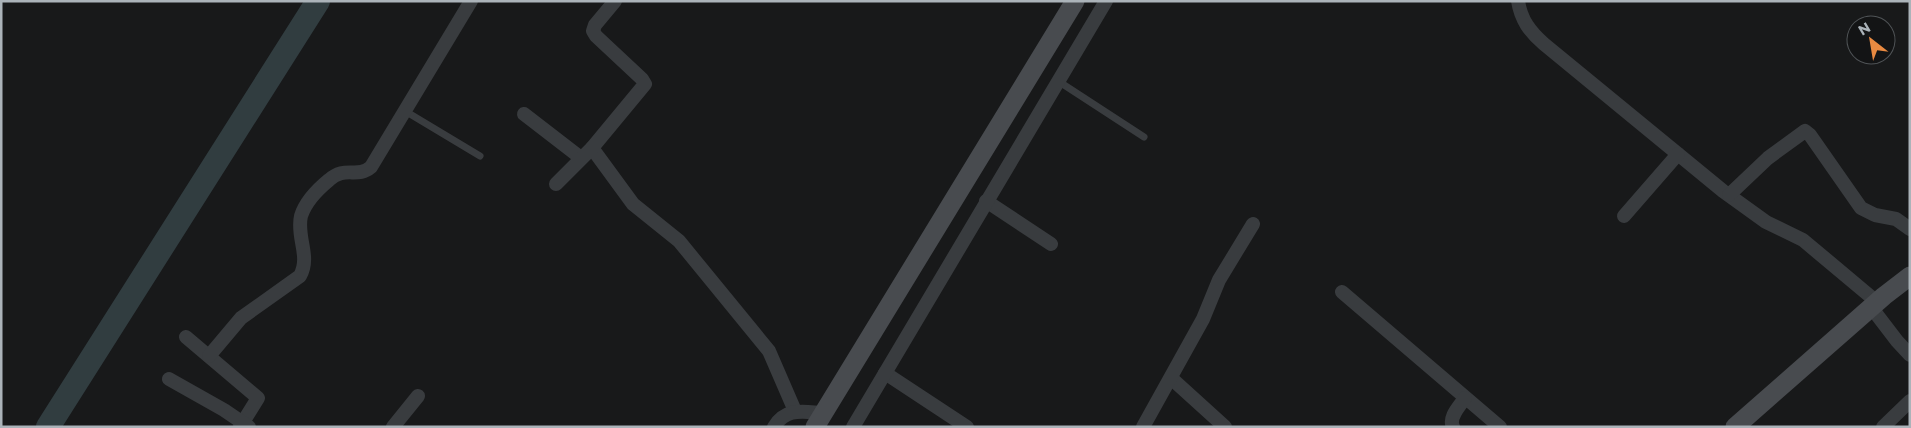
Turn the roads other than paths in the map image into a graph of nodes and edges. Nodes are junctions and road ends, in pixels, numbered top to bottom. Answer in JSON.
{"nodes":[{"id":1,"x":471,"y":1,"type":"edge"},
{"id":2,"x":615,"y":1,"type":"edge"},
{"id":3,"x":1075,"y":1,"type":"edge"},
{"id":4,"x":1106,"y":1,"type":"edge"},
{"id":5,"x":1518,"y":1,"type":"edge"},
{"id":6,"x":1058,"y":81,"type":"junction"},
{"id":7,"x":405,"y":111,"type":"junction"},
{"id":8,"x":524,"y":114,"type":"dead end"},
{"id":9,"x":1144,"y":137,"type":"dead end"},
{"id":10,"x":592,"y":148,"type":"junction"},
{"id":11,"x":1678,"y":154,"type":"junction"},
{"id":12,"x":480,"y":156,"type":"dead end"},
{"id":13,"x":581,"y":158,"type":"junction"},
{"id":14,"x":556,"y":184,"type":"dead end"},
{"id":15,"x":1729,"y":196,"type":"junction"},
{"id":16,"x":986,"y":201,"type":"junction"},
{"id":17,"x":1624,"y":216,"type":"dead end"},
{"id":18,"x":1253,"y":224,"type":"dead end"},
{"id":19,"x":1910,"y":229,"type":"edge"},
{"id":20,"x":1051,"y":244,"type":"dead end"},
{"id":21,"x":1910,"y":276,"type":"edge"},
{"id":22,"x":1342,"y":292,"type":"dead end"},
{"id":23,"x":1874,"y":304,"type":"junction"},
{"id":24,"x":186,"y":337,"type":"dead end"},
{"id":25,"x":1910,"y":355,"type":"edge"},
{"id":26,"x":209,"y":356,"type":"junction"},
{"id":27,"x":885,"y":373,"type":"junction"},
{"id":28,"x":1171,"y":378,"type":"junction"},
{"id":29,"x":169,"y":379,"type":"dead end"},
{"id":30,"x":418,"y":396,"type":"dead end"},
{"id":31,"x":1466,"y":398,"type":"junction"},
{"id":32,"x":1910,"y":401,"type":"edge"},
{"id":33,"x":796,"y":411,"type":"junction"},
{"id":34,"x":819,"y":420,"type":"edge"},
{"id":35,"x":244,"y":425,"type":"edge"},
{"id":36,"x":393,"y":427,"type":"edge"},
{"id":37,"x":774,"y":427,"type":"edge"},
{"id":38,"x":853,"y":427,"type":"edge"},
{"id":39,"x":967,"y":427,"type":"edge"},
{"id":40,"x":1143,"y":427,"type":"edge"},
{"id":41,"x":1225,"y":427,"type":"edge"},
{"id":42,"x":1453,"y":427,"type":"edge"},
{"id":43,"x":1500,"y":427,"type":"edge"},
{"id":44,"x":1735,"y":427,"type":"edge"},
{"id":45,"x":1883,"y":427,"type":"edge"}],
"edges":[{"from":1,"to":7,"type":"street"},
{"from":2,"to":10,"type":"street"},
{"from":3,"to":34,"type":"street"},
{"from":4,"to":6,"type":"street"},
{"from":5,"to":11,"type":"street"},
{"from":6,"to":9,"type":"lane"},
{"from":6,"to":16,"type":"street"},
{"from":7,"to":12,"type":"lane"},
{"from":7,"to":26,"type":"street"},
{"from":8,"to":13,"type":"street"},
{"from":10,"to":13,"type":"street"},
{"from":10,"to":33,"type":"street"},
{"from":11,"to":15,"type":"street"},
{"from":11,"to":17,"type":"street"},
{"from":13,"to":14,"type":"street"},
{"from":15,"to":19,"type":"street"},
{"from":15,"to":23,"type":"street"},
{"from":16,"to":20,"type":"street"},
{"from":16,"to":27,"type":"street"},
{"from":18,"to":28,"type":"street"},
{"from":21,"to":23,"type":"street"},
{"from":22,"to":31,"type":"street"},
{"from":23,"to":25,"type":"street"},
{"from":23,"to":44,"type":"street"},
{"from":24,"to":26,"type":"street"},
{"from":26,"to":35,"type":"street"},
{"from":27,"to":38,"type":"street"},
{"from":27,"to":39,"type":"street"},
{"from":28,"to":40,"type":"street"},
{"from":28,"to":41,"type":"street"},
{"from":29,"to":35,"type":"street"},
{"from":30,"to":36,"type":"street"},
{"from":31,"to":42,"type":"street"},
{"from":31,"to":43,"type":"street"},
{"from":32,"to":45,"type":"street"},
{"from":33,"to":34,"type":"street"},
{"from":33,"to":37,"type":"street"}]}
